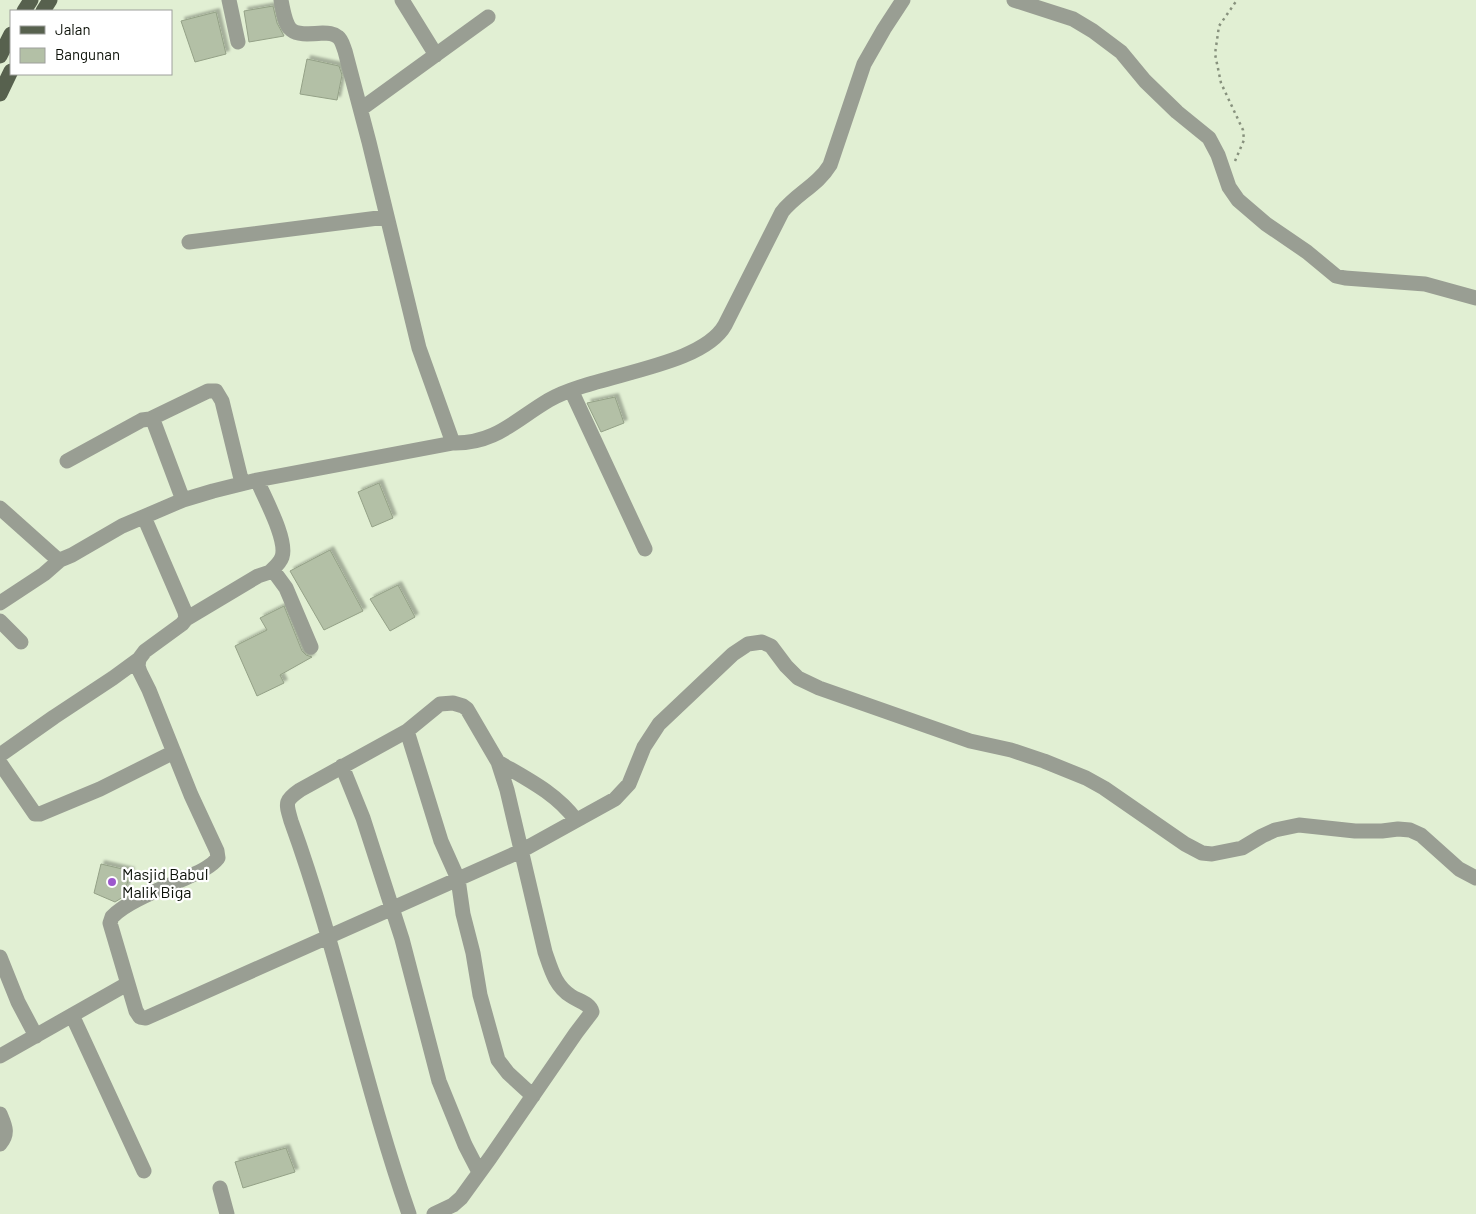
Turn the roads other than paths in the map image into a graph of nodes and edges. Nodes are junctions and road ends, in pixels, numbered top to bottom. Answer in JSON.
{"nodes":[{"id":1,"x":229,"y":0,"type":"edge"},
{"id":2,"x":281,"y":0,"type":"edge"},
{"id":3,"x":402,"y":0,"type":"edge"},
{"id":4,"x":903,"y":0,"type":"edge"},
{"id":5,"x":1014,"y":0,"type":"edge"},
{"id":6,"x":488,"y":17,"type":"dead end"},
{"id":7,"x":10,"y":36,"type":"edge"},
{"id":8,"x":238,"y":42,"type":"dead end"},
{"id":9,"x":436,"y":55,"type":"junction"},
{"id":10,"x":0,"y":56,"type":"edge"},
{"id":11,"x":10,"y":73,"type":"edge"},
{"id":12,"x":0,"y":94,"type":"edge"},
{"id":13,"x":361,"y":109,"type":"junction"},
{"id":14,"x":386,"y":217,"type":"junction"},
{"id":15,"x":189,"y":242,"type":"dead end"},
{"id":16,"x":1476,"y":298,"type":"edge"},
{"id":17,"x":571,"y":390,"type":"junction"},
{"id":18,"x":150,"y":419,"type":"junction"},
{"id":19,"x":453,"y":443,"type":"junction"},
{"id":20,"x":67,"y":461,"type":"dead end"},
{"id":21,"x":249,"y":482,"type":"junction"},
{"id":22,"x":183,"y":500,"type":"junction"},
{"id":23,"x":0,"y":508,"type":"edge"},
{"id":24,"x":144,"y":516,"type":"junction"},
{"id":25,"x":645,"y":549,"type":"dead end"},
{"id":26,"x":60,"y":560,"type":"junction"},
{"id":27,"x":270,"y":572,"type":"junction"},
{"id":28,"x":0,"y":603,"type":"edge"},
{"id":29,"x":186,"y":619,"type":"junction"},
{"id":30,"x":0,"y":621,"type":"edge"},
{"id":31,"x":21,"y":642,"type":"dead end"},
{"id":32,"x":311,"y":647,"type":"dead end"},
{"id":33,"x":139,"y":659,"type":"junction"},
{"id":34,"x":407,"y":731,"type":"junction"},
{"id":35,"x":174,"y":752,"type":"junction"},
{"id":36,"x":0,"y":755,"type":"edge"},
{"id":37,"x":498,"y":762,"type":"junction"},
{"id":38,"x":0,"y":763,"type":"edge"},
{"id":39,"x":342,"y":766,"type":"junction"},
{"id":40,"x":576,"y":820,"type":"junction"},
{"id":41,"x":521,"y":851,"type":"junction"},
{"id":42,"x":1476,"y":878,"type":"edge"},
{"id":43,"x":458,"y":879,"type":"junction"},
{"id":44,"x":392,"y":909,"type":"junction"},
{"id":45,"x":329,"y":938,"type":"junction"},
{"id":46,"x":0,"y":957,"type":"edge"},
{"id":47,"x":127,"y":984,"type":"junction"},
{"id":48,"x":72,"y":1015,"type":"junction"},
{"id":49,"x":36,"y":1036,"type":"junction"},
{"id":50,"x":0,"y":1056,"type":"edge"},
{"id":51,"x":533,"y":1096,"type":"junction"},
{"id":52,"x":0,"y":1114,"type":"edge"},
{"id":53,"x":0,"y":1144,"type":"edge"},
{"id":54,"x":144,"y":1171,"type":"dead end"},
{"id":55,"x":479,"y":1172,"type":"junction"},
{"id":56,"x":220,"y":1188,"type":"dead end"},
{"id":57,"x":227,"y":1214,"type":"edge"},
{"id":58,"x":409,"y":1214,"type":"edge"},
{"id":59,"x":434,"y":1214,"type":"edge"}],
"edges":[{"from":1,"to":8,"type":"street"},
{"from":2,"to":13,"type":"street"},
{"from":3,"to":9,"type":"street"},
{"from":4,"to":17,"type":"street"},
{"from":5,"to":16,"type":"street"},
{"from":6,"to":9,"type":"street"},
{"from":7,"to":10,"type":"main road"},
{"from":9,"to":13,"type":"street"},
{"from":11,"to":12,"type":"main road"},
{"from":13,"to":14,"type":"street"},
{"from":14,"to":15,"type":"street"},
{"from":14,"to":19,"type":"street"},
{"from":17,"to":19,"type":"street"},
{"from":17,"to":25,"type":"street"},
{"from":18,"to":20,"type":"street"},
{"from":18,"to":21,"type":"street"},
{"from":18,"to":22,"type":"street"},
{"from":19,"to":21,"type":"street"},
{"from":21,"to":22,"type":"street"},
{"from":21,"to":27,"type":"street"},
{"from":22,"to":24,"type":"street"},
{"from":23,"to":26,"type":"street"},
{"from":24,"to":26,"type":"street"},
{"from":24,"to":29,"type":"street"},
{"from":26,"to":28,"type":"street"},
{"from":27,"to":29,"type":"street"},
{"from":27,"to":32,"type":"street"},
{"from":29,"to":33,"type":"street"},
{"from":30,"to":31,"type":"street"},
{"from":33,"to":35,"type":"street"},
{"from":33,"to":36,"type":"street"},
{"from":34,"to":37,"type":"street"},
{"from":34,"to":39,"type":"street"},
{"from":34,"to":43,"type":"street"},
{"from":35,"to":38,"type":"street"},
{"from":35,"to":47,"type":"street"},
{"from":37,"to":40,"type":"street"},
{"from":37,"to":41,"type":"street"},
{"from":39,"to":44,"type":"street"},
{"from":39,"to":45,"type":"street"},
{"from":40,"to":41,"type":"street"},
{"from":40,"to":42,"type":"street"},
{"from":41,"to":43,"type":"street"},
{"from":41,"to":51,"type":"street"},
{"from":43,"to":44,"type":"street"},
{"from":43,"to":51,"type":"street"},
{"from":44,"to":45,"type":"street"},
{"from":44,"to":55,"type":"street"},
{"from":45,"to":47,"type":"street"},
{"from":45,"to":58,"type":"street"},
{"from":46,"to":49,"type":"street"},
{"from":47,"to":48,"type":"street"},
{"from":48,"to":49,"type":"street"},
{"from":48,"to":54,"type":"street"},
{"from":49,"to":50,"type":"street"},
{"from":51,"to":55,"type":"street"},
{"from":52,"to":53,"type":"street"},
{"from":55,"to":59,"type":"street"},
{"from":56,"to":57,"type":"street"}]}
